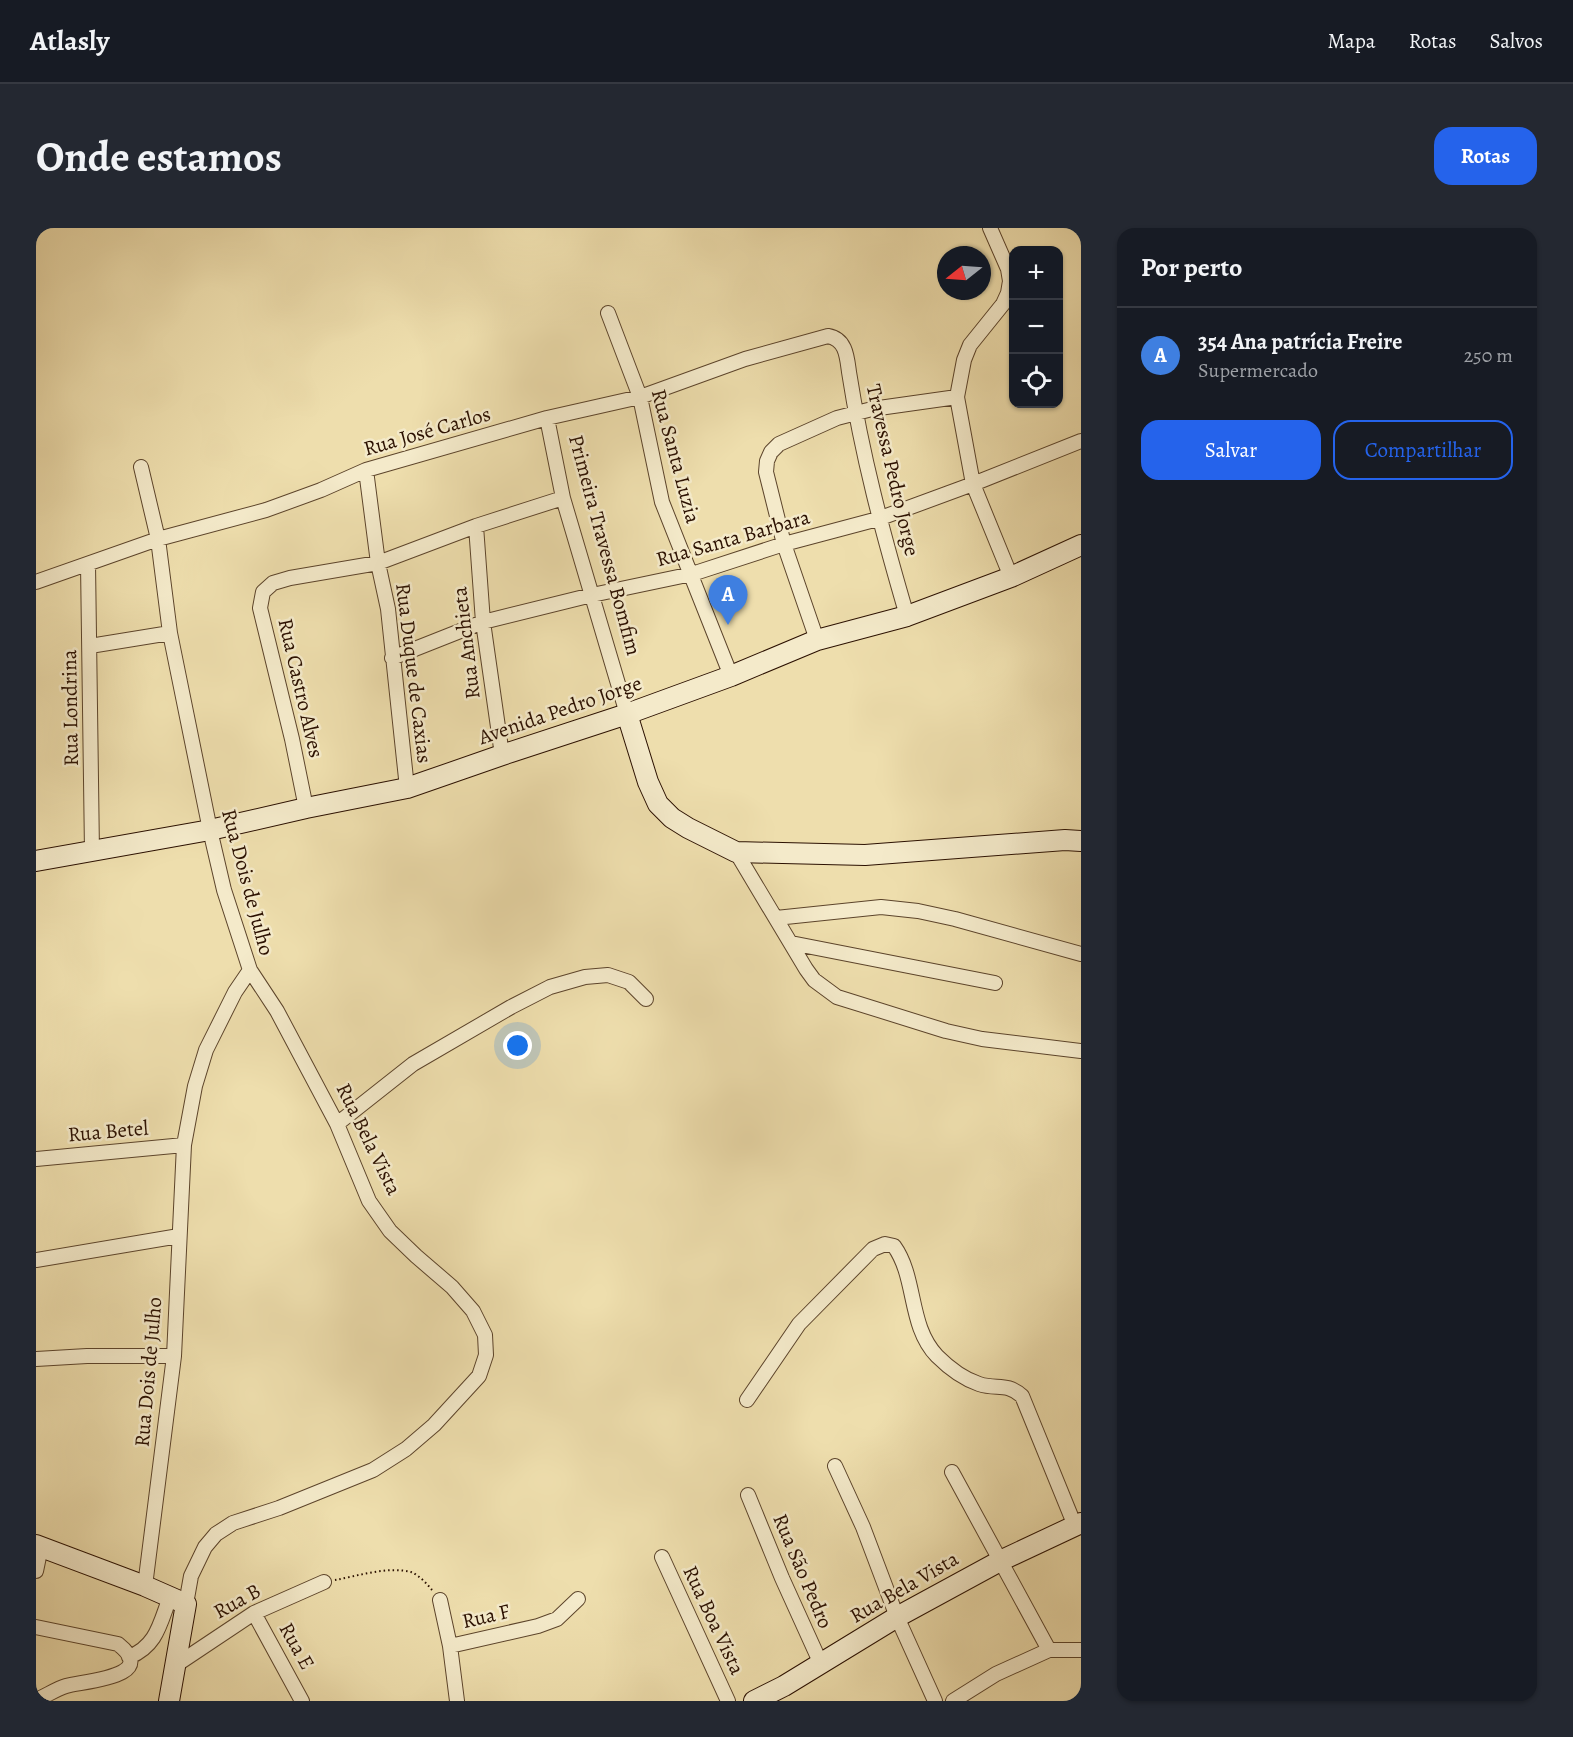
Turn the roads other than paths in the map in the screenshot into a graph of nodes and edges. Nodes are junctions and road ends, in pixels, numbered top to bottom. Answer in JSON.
{"nodes":[{"id":1,"x":990,"y":228,"type":"edge"},
{"id":2,"x":608,"y":313,"type":"dead end"},
{"id":3,"x":834,"y":337,"type":"joint"},
{"id":4,"x":640,"y":397,"type":"junction"},
{"id":5,"x":957,"y":397,"type":"junction"},
{"id":6,"x":855,"y":412,"type":"junction"},
{"id":7,"x":547,"y":418,"type":"junction"},
{"id":8,"x":1081,"y":441,"type":"edge"},
{"id":9,"x":141,"y":467,"type":"dead end"},
{"id":10,"x":366,"y":470,"type":"junction"},
{"id":11,"x":973,"y":484,"type":"junction"},
{"id":12,"x":563,"y":498,"type":"junction"},
{"id":13,"x":878,"y":519,"type":"junction"},
{"id":14,"x":476,"y":526,"type":"junction"},
{"id":15,"x":158,"y":539,"type":"junction"},
{"id":16,"x":784,"y":544,"type":"junction"},
{"id":17,"x":1081,"y":545,"type":"edge"},
{"id":18,"x":378,"y":563,"type":"junction"},
{"id":19,"x":88,"y":564,"type":"junction"},
{"id":20,"x":692,"y":574,"type":"junction"},
{"id":21,"x":1011,"y":578,"type":"junction"},
{"id":22,"x":36,"y":582,"type":"edge"},
{"id":23,"x":592,"y":595,"type":"junction"},
{"id":24,"x":907,"y":616,"type":"junction"},
{"id":25,"x":483,"y":622,"type":"junction"},
{"id":26,"x":171,"y":633,"type":"junction"},
{"id":27,"x":817,"y":640,"type":"junction"},
{"id":28,"x":90,"y":646,"type":"junction"},
{"id":29,"x":392,"y":658,"type":"junction"},
{"id":30,"x":731,"y":676,"type":"junction"},
{"id":31,"x":627,"y":714,"type":"junction"},
{"id":32,"x":502,"y":755,"type":"junction"},
{"id":33,"x":407,"y":788,"type":"junction"},
{"id":34,"x":306,"y":808,"type":"junction"},
{"id":35,"x":210,"y":830,"type":"junction"},
{"id":36,"x":1081,"y":841,"type":"edge"},
{"id":37,"x":92,"y":852,"type":"junction"},
{"id":38,"x":736,"y":852,"type":"junction"},
{"id":39,"x":36,"y":861,"type":"edge"},
{"id":40,"x":776,"y":918,"type":"junction"},
{"id":41,"x":791,"y":943,"type":"junction"},
{"id":42,"x":1081,"y":954,"type":"edge"},
{"id":43,"x":250,"y":970,"type":"junction"},
{"id":44,"x":995,"y":983,"type":"dead end"},
{"id":45,"x":646,"y":999,"type":"dead end"},
{"id":46,"x":1081,"y":1051,"type":"edge"},
{"id":47,"x":337,"y":1125,"type":"junction"},
{"id":48,"x":184,"y":1145,"type":"junction"},
{"id":49,"x":36,"y":1159,"type":"edge"},
{"id":50,"x":179,"y":1236,"type":"junction"},
{"id":51,"x":36,"y":1260,"type":"edge"},
{"id":52,"x":174,"y":1356,"type":"junction"},
{"id":53,"x":36,"y":1359,"type":"edge"},
{"id":54,"x":747,"y":1400,"type":"dead end"},
{"id":55,"x":835,"y":1466,"type":"dead end"},
{"id":56,"x":952,"y":1472,"type":"dead end"},
{"id":57,"x":748,"y":1495,"type":"dead end"},
{"id":58,"x":1078,"y":1525,"type":"edge"},
{"id":59,"x":38,"y":1546,"type":"edge"},
{"id":60,"x":662,"y":1557,"type":"dead end"},
{"id":61,"x":1000,"y":1561,"type":"junction"},
{"id":62,"x":36,"y":1571,"type":"edge"},
{"id":63,"x":324,"y":1582,"type":"road end"},
{"id":64,"x":145,"y":1586,"type":"junction"},
{"id":65,"x":440,"y":1599,"type":"road end"},
{"id":66,"x":578,"y":1599,"type":"dead end"},
{"id":67,"x":178,"y":1600,"type":"junction"},
{"id":68,"x":254,"y":1612,"type":"junction"},
{"id":69,"x":897,"y":1617,"type":"junction"},
{"id":70,"x":36,"y":1627,"type":"edge"},
{"id":71,"x":450,"y":1646,"type":"junction"},
{"id":72,"x":1049,"y":1650,"type":"junction"},
{"id":73,"x":1081,"y":1650,"type":"edge"},
{"id":74,"x":129,"y":1657,"type":"junction"},
{"id":75,"x":820,"y":1664,"type":"junction"},
{"id":76,"x":176,"y":1665,"type":"junction"},
{"id":77,"x":36,"y":1701,"type":"edge"},
{"id":78,"x":170,"y":1701,"type":"edge"},
{"id":79,"x":302,"y":1701,"type":"edge"},
{"id":80,"x":457,"y":1701,"type":"edge"},
{"id":81,"x":728,"y":1701,"type":"edge"},
{"id":82,"x":754,"y":1701,"type":"edge"},
{"id":83,"x":935,"y":1701,"type":"edge"},
{"id":84,"x":953,"y":1701,"type":"edge"}],
"edges":[{"from":1,"to":5,"type":"street"},
{"from":2,"to":4,"type":"street","name":"Rua Santa Luzia"},
{"from":3,"to":4,"type":"street","name":"Rua José Carlos"},
{"from":3,"to":6,"type":"street","name":"Travessa Pedro Jorge"},
{"from":4,"to":7,"type":"street","name":"Rua José Carlos"},
{"from":4,"to":20,"type":"street","name":"Rua Santa Luzia"},
{"from":5,"to":6,"type":"street"},
{"from":5,"to":11,"type":"street"},
{"from":6,"to":13,"type":"street","name":"Travessa Pedro Jorge"},
{"from":6,"to":16,"type":"street"},
{"from":7,"to":10,"type":"street","name":"Rua José Carlos"},
{"from":7,"to":12,"type":"street","name":"Primeira Travessa Bomfim"},
{"from":8,"to":11,"type":"street","name":"Rua Santa Barbara"},
{"from":9,"to":15,"type":"street","name":"Rua Dois de Julho"},
{"from":10,"to":15,"type":"street","name":"Rua José Carlos"},
{"from":10,"to":18,"type":"street","name":"Rua Duque de Caxias"},
{"from":11,"to":13,"type":"street","name":"Rua Santa Barbara"},
{"from":11,"to":21,"type":"street"},
{"from":12,"to":14,"type":"street"},
{"from":12,"to":23,"type":"street","name":"Primeira Travessa Bomfim"},
{"from":13,"to":16,"type":"street","name":"Rua Santa Barbara"},
{"from":13,"to":24,"type":"street","name":"Travessa Pedro Jorge"},
{"from":14,"to":18,"type":"street"},
{"from":14,"to":25,"type":"street","name":"Rua Anchieta"},
{"from":15,"to":19,"type":"street","name":"Rua José Carlos"},
{"from":15,"to":26,"type":"street","name":"Rua Dois de Julho"},
{"from":16,"to":20,"type":"street","name":"Rua Santa Barbara"},
{"from":16,"to":27,"type":"street"},
{"from":17,"to":21,"type":"street","name":"Avenida Pedro Jorge"},
{"from":18,"to":29,"type":"street","name":"Rua Duque de Caxias"},
{"from":18,"to":34,"type":"street","name":"Rua Castro Alves"},
{"from":19,"to":22,"type":"street","name":"Rua José Carlos"},
{"from":19,"to":28,"type":"street","name":"Rua Londrina"},
{"from":20,"to":23,"type":"street","name":"Rua Santa Barbara"},
{"from":20,"to":30,"type":"street","name":"Rua Santa Luzia"},
{"from":21,"to":24,"type":"street","name":"Avenida Pedro Jorge"},
{"from":23,"to":25,"type":"street","name":"Rua Santa Barbara"},
{"from":23,"to":31,"type":"street","name":"Primeira Travessa Bomfim"},
{"from":24,"to":27,"type":"street","name":"Avenida Pedro Jorge"},
{"from":25,"to":29,"type":"street","name":"Rua Santa Barbara"},
{"from":25,"to":32,"type":"street","name":"Rua Anchieta"},
{"from":26,"to":28,"type":"street"},
{"from":26,"to":35,"type":"street","name":"Rua Dois de Julho"},
{"from":27,"to":30,"type":"street","name":"Avenida Pedro Jorge"},
{"from":28,"to":37,"type":"street","name":"Rua Londrina"},
{"from":29,"to":33,"type":"street","name":"Rua Duque de Caxias"},
{"from":30,"to":31,"type":"street","name":"Avenida Pedro Jorge"},
{"from":31,"to":32,"type":"street","name":"Avenida Pedro Jorge"},
{"from":31,"to":38,"type":"street","name":"Primeira Travessa Bomfim"},
{"from":32,"to":33,"type":"street","name":"Avenida Pedro Jorge"},
{"from":33,"to":34,"type":"street","name":"Avenida Pedro Jorge"},
{"from":34,"to":35,"type":"street","name":"Avenida Pedro Jorge"},
{"from":35,"to":37,"type":"street","name":"Avenida Pedro Jorge"},
{"from":35,"to":43,"type":"street","name":"Rua Dois de Julho"},
{"from":36,"to":38,"type":"street"},
{"from":37,"to":39,"type":"street","name":"Avenida Pedro Jorge"},
{"from":38,"to":40,"type":"street"},
{"from":40,"to":41,"type":"street"},
{"from":40,"to":42,"type":"street"},
{"from":41,"to":44,"type":"street"},
{"from":41,"to":46,"type":"street"},
{"from":43,"to":47,"type":"street","name":"Rua Bela Vista"},
{"from":43,"to":48,"type":"street","name":"Rua Dois de Julho"},
{"from":45,"to":47,"type":"street"},
{"from":47,"to":67,"type":"street","name":"Rua Bela Vista"},
{"from":48,"to":49,"type":"street","name":"Rua Betel"},
{"from":48,"to":50,"type":"street","name":"Rua Dois de Julho"},
{"from":50,"to":51,"type":"street"},
{"from":50,"to":52,"type":"street","name":"Rua Dois de Julho"},
{"from":52,"to":53,"type":"street"},
{"from":52,"to":64,"type":"street","name":"Rua Dois de Julho"},
{"from":54,"to":58,"type":"street"},
{"from":55,"to":69,"type":"street"},
{"from":56,"to":61,"type":"street"},
{"from":57,"to":75,"type":"street","name":"Rua São Pedro"},
{"from":58,"to":61,"type":"street","name":"Rua Bela Vista"},
{"from":59,"to":62,"type":"street"},
{"from":59,"to":64,"type":"street"},
{"from":60,"to":81,"type":"street","name":"Rua Boa Vista"},
{"from":61,"to":69,"type":"street","name":"Rua Bela Vista"},
{"from":61,"to":72,"type":"street"},
{"from":63,"to":68,"type":"street","name":"Rua B"},
{"from":64,"to":67,"type":"street"},
{"from":65,"to":71,"type":"street"},
{"from":66,"to":71,"type":"street","name":"Rua F"},
{"from":67,"to":74,"type":"street"},
{"from":67,"to":76,"type":"street"},
{"from":68,"to":76,"type":"street","name":"Rua B"},
{"from":68,"to":79,"type":"street","name":"Rua E"},
{"from":69,"to":75,"type":"street","name":"Rua Bela Vista"},
{"from":69,"to":83,"type":"street"},
{"from":70,"to":74,"type":"street"},
{"from":71,"to":80,"type":"street","name":"Rua F"},
{"from":72,"to":73,"type":"street"},
{"from":72,"to":84,"type":"street"},
{"from":74,"to":77,"type":"street"},
{"from":75,"to":82,"type":"street","name":"Rua Bela Vista"},
{"from":76,"to":78,"type":"street"}]}
